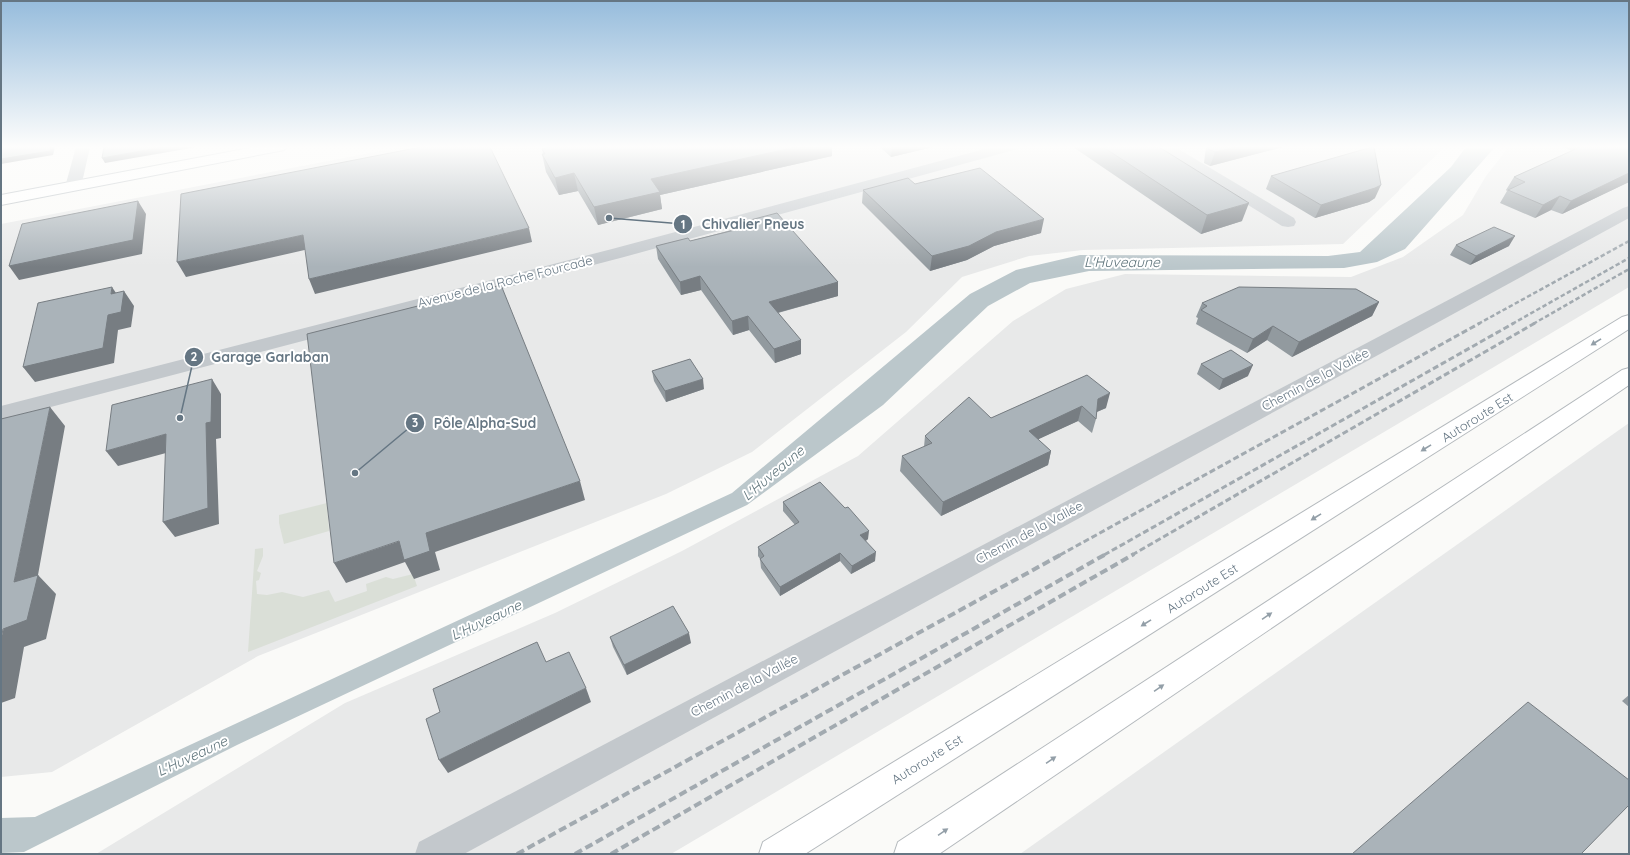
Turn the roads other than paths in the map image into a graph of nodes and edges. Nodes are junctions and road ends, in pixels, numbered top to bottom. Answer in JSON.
{"nodes":[{"id":1,"x":73,"y":187,"type":"edge"},
{"id":2,"x":862,"y":187,"type":"edge"},
{"id":3,"x":1230,"y":187,"type":"edge"},
{"id":4,"x":1,"y":200,"type":"edge"},
{"id":5,"x":1629,"y":211,"type":"edge"},
{"id":6,"x":1288,"y":222,"type":"dead end"},
{"id":7,"x":1629,"y":321,"type":"edge"},
{"id":8,"x":1629,"y":375,"type":"edge"},
{"id":9,"x":1,"y":413,"type":"edge"},
{"id":10,"x":431,"y":854,"type":"edge"},
{"id":11,"x":774,"y":854,"type":"edge"},
{"id":12,"x":910,"y":854,"type":"edge"}],
"edges":[{"from":1,"to":4,"type":"main road"},
{"from":2,"to":9,"type":"street","name":"Avenue de la Roche Fourcade"},
{"from":3,"to":6,"type":"street"},
{"from":5,"to":10,"type":"street","name":"Chemin de la Vallée"},
{"from":7,"to":11,"type":"main road","name":"Autoroute Est","one_way":true},
{"from":12,"to":8,"type":"main road","one_way":true}]}
